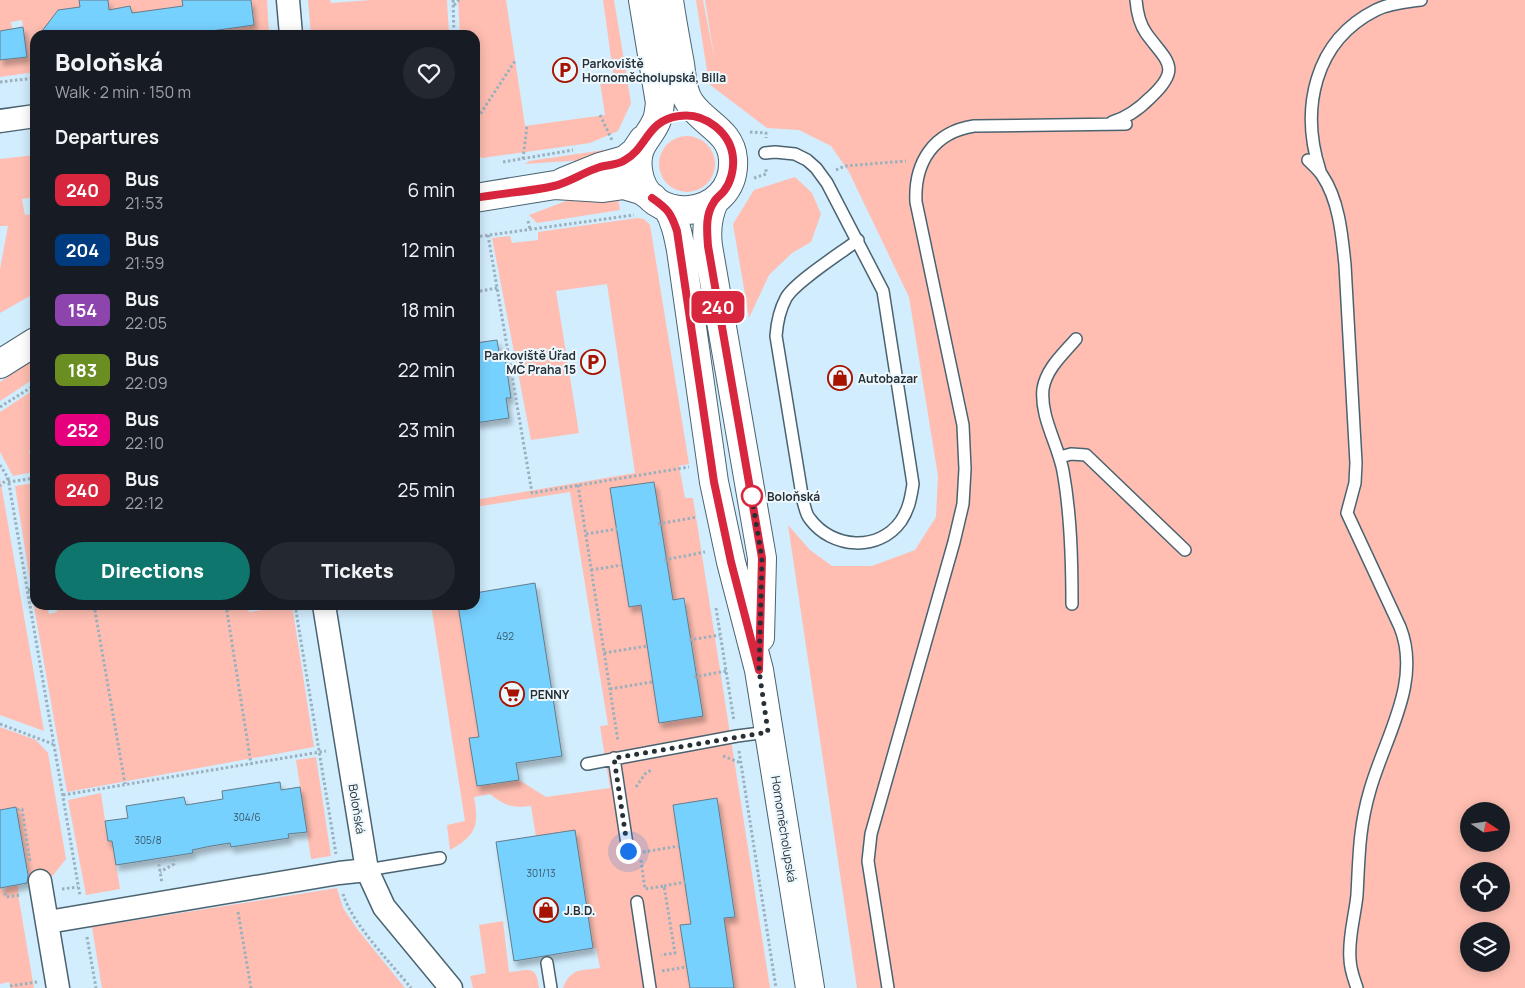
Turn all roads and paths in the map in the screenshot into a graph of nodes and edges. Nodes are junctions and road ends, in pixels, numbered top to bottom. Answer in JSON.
{"nodes":[{"id":1,"x":288,"y":0,"type":"edge"},
{"id":2,"x":453,"y":0,"type":"edge"},
{"id":3,"x":459,"y":0,"type":"edge"},
{"id":4,"x":643,"y":0,"type":"edge"},
{"id":5,"x":669,"y":0,"type":"edge"},
{"id":6,"x":1136,"y":0,"type":"edge"},
{"id":7,"x":1421,"y":0,"type":"edge"},
{"id":8,"x":1380,"y":5,"type":"edge"},
{"id":9,"x":453,"y":6,"type":"junction"},
{"id":10,"x":291,"y":30,"type":"edge"},
{"id":11,"x":454,"y":30,"type":"edge"},
{"id":12,"x":515,"y":61,"type":"dead end"},
{"id":13,"x":30,"y":79,"type":"edge"},
{"id":14,"x":0,"y":82,"type":"edge"},
{"id":15,"x":480,"y":114,"type":"edge"},
{"id":16,"x":600,"y":115,"type":"dead end"},
{"id":17,"x":30,"y":117,"type":"edge"},
{"id":18,"x":0,"y":120,"type":"edge"},
{"id":19,"x":709,"y":121,"type":"junction"},
{"id":20,"x":1102,"y":124,"type":"junction"},
{"id":21,"x":1126,"y":124,"type":"dead end"},
{"id":22,"x":527,"y":126,"type":"dead end"},
{"id":23,"x":746,"y":131,"type":"dead end"},
{"id":24,"x":638,"y":136,"type":"junction"},
{"id":25,"x":613,"y":141,"type":"junction"},
{"id":26,"x":606,"y":143,"type":"dead end"},
{"id":27,"x":580,"y":148,"type":"dead end"},
{"id":28,"x":765,"y":153,"type":"junction"},
{"id":29,"x":523,"y":159,"type":"junction"},
{"id":30,"x":1308,"y":160,"type":"dead end"},
{"id":31,"x":503,"y":162,"type":"dead end"},
{"id":32,"x":922,"y":162,"type":"junction"},
{"id":33,"x":1322,"y":175,"type":"junction"},
{"id":34,"x":823,"y":177,"type":"junction"},
{"id":35,"x":752,"y":179,"type":"dead end"},
{"id":36,"x":555,"y":185,"type":"junction"},
{"id":37,"x":480,"y":197,"type":"edge"},
{"id":38,"x":714,"y":202,"type":"junction"},
{"id":39,"x":654,"y":207,"type":"junction"},
{"id":40,"x":528,"y":221,"type":"dead end"},
{"id":41,"x":530,"y":229,"type":"junction"},
{"id":42,"x":488,"y":234,"type":"junction"},
{"id":43,"x":480,"y":236,"type":"edge"},
{"id":44,"x":858,"y":240,"type":"junction"},
{"id":45,"x":497,"y":288,"type":"junction"},
{"id":46,"x":480,"y":291,"type":"edge"},
{"id":47,"x":1076,"y":339,"type":"dead end"},
{"id":48,"x":30,"y":345,"type":"edge"},
{"id":49,"x":0,"y":364,"type":"edge"},
{"id":50,"x":30,"y":388,"type":"edge"},
{"id":51,"x":0,"y":407,"type":"edge"},
{"id":52,"x":1060,"y":457,"type":"junction"},
{"id":53,"x":0,"y":466,"type":"edge"},
{"id":54,"x":694,"y":474,"type":"dead end"},
{"id":55,"x":30,"y":478,"type":"edge"},
{"id":56,"x":8,"y":480,"type":"junction"},
{"id":57,"x":578,"y":485,"type":"junction"},
{"id":58,"x":0,"y":486,"type":"edge"},
{"id":59,"x":700,"y":510,"type":"dead end"},
{"id":60,"x":658,"y":524,"type":"dead end"},
{"id":61,"x":617,"y":529,"type":"dead end"},
{"id":62,"x":586,"y":534,"type":"junction"},
{"id":63,"x":705,"y":543,"type":"dead end"},
{"id":64,"x":1185,"y":550,"type":"dead end"},
{"id":65,"x":706,"y":552,"type":"junction"},
{"id":66,"x":708,"y":559,"type":"dead end"},
{"id":67,"x":664,"y":560,"type":"dead end"},
{"id":68,"x":622,"y":565,"type":"dead end"},
{"id":69,"x":591,"y":570,"type":"junction"},
{"id":70,"x":28,"y":590,"type":"joint"},
{"id":71,"x":30,"y":602,"type":"edge"},
{"id":72,"x":1072,"y":604,"type":"dead end"},
{"id":73,"x":715,"y":605,"type":"dead end"},
{"id":74,"x":31,"y":610,"type":"edge"},
{"id":75,"x":95,"y":610,"type":"edge"},
{"id":76,"x":227,"y":610,"type":"edge"},
{"id":77,"x":296,"y":610,"type":"edge"},
{"id":78,"x":325,"y":610,"type":"edge"},
{"id":79,"x":720,"y":635,"type":"junction"},
{"id":80,"x":689,"y":640,"type":"dead end"},
{"id":81,"x":647,"y":646,"type":"dead end"},
{"id":82,"x":604,"y":653,"type":"junction"},
{"id":83,"x":759,"y":670,"type":"junction"},
{"id":84,"x":726,"y":671,"type":"junction"},
{"id":85,"x":694,"y":677,"type":"dead end"},
{"id":86,"x":652,"y":682,"type":"dead end"},
{"id":87,"x":610,"y":689,"type":"junction"},
{"id":88,"x":733,"y":714,"type":"junction"},
{"id":89,"x":726,"y":719,"type":"dead end"},
{"id":90,"x":0,"y":724,"type":"edge"},
{"id":91,"x":768,"y":732,"type":"junction"},
{"id":92,"x":737,"y":736,"type":"junction"},
{"id":93,"x":627,"y":740,"type":"dead end"},
{"id":94,"x":53,"y":744,"type":"junction"},
{"id":95,"x":347,"y":748,"type":"junction"},
{"id":96,"x":320,"y":752,"type":"junction"},
{"id":97,"x":614,"y":758,"type":"junction"},
{"id":98,"x":715,"y":758,"type":"dead end"},
{"id":99,"x":251,"y":764,"type":"junction"},
{"id":100,"x":587,"y":764,"type":"dead end"},
{"id":101,"x":741,"y":764,"type":"junction"},
{"id":102,"x":657,"y":766,"type":"dead end"},
{"id":103,"x":125,"y":784,"type":"junction"},
{"id":104,"x":634,"y":793,"type":"dead end"},
{"id":105,"x":63,"y":796,"type":"junction"},
{"id":106,"x":680,"y":846,"type":"dead end"},
{"id":107,"x":628,"y":851,"type":"dead end"},
{"id":108,"x":440,"y":858,"type":"dead end"},
{"id":109,"x":367,"y":870,"type":"junction"},
{"id":110,"x":160,"y":871,"type":"joint"},
{"id":111,"x":339,"y":873,"type":"junction"},
{"id":112,"x":40,"y":881,"type":"dead end"},
{"id":113,"x":685,"y":882,"type":"dead end"},
{"id":114,"x":664,"y":886,"type":"junction"},
{"id":115,"x":4,"y":888,"type":"dead end"},
{"id":116,"x":235,"y":891,"type":"junction"},
{"id":117,"x":19,"y":896,"type":"dead end"},
{"id":118,"x":637,"y":902,"type":"dead end"},
{"id":119,"x":83,"y":917,"type":"junction"},
{"id":120,"x":48,"y":922,"type":"junction"},
{"id":121,"x":657,"y":956,"type":"dead end"},
{"id":122,"x":548,"y":964,"type":"dead end"},
{"id":123,"x":658,"y":964,"type":"dead end"},
{"id":124,"x":686,"y":967,"type":"dead end"},
{"id":125,"x":659,"y":971,"type":"junction"},
{"id":126,"x":661,"y":980,"type":"dead end"},
{"id":127,"x":33,"y":982,"type":"dead end"},
{"id":128,"x":10,"y":986,"type":"dead end"},
{"id":129,"x":58,"y":988,"type":"edge"},
{"id":130,"x":96,"y":988,"type":"edge"},
{"id":131,"x":251,"y":988,"type":"edge"},
{"id":132,"x":411,"y":988,"type":"edge"},
{"id":133,"x":451,"y":988,"type":"edge"},
{"id":134,"x":551,"y":988,"type":"edge"},
{"id":135,"x":650,"y":988,"type":"edge"},
{"id":136,"x":776,"y":988,"type":"edge"},
{"id":137,"x":810,"y":988,"type":"edge"},
{"id":138,"x":888,"y":988,"type":"edge"},
{"id":139,"x":1357,"y":988,"type":"edge"}],
"edges":[{"from":1,"to":10,"type":"street"},
{"from":2,"to":9,"type":"path"},
{"from":3,"to":9,"type":"path"},
{"from":4,"to":24,"type":"street","name":"Hornoměcholupská"},
{"from":5,"to":19,"type":"street","name":"Hornoměcholupská"},
{"from":6,"to":20,"type":"lane"},
{"from":7,"to":8,"type":"lane"},
{"from":8,"to":33,"type":"lane"},
{"from":9,"to":11,"type":"path"},
{"from":12,"to":15,"type":"path"},
{"from":13,"to":14,"type":"path"},
{"from":16,"to":25,"type":"path"},
{"from":17,"to":18,"type":"street"},
{"from":19,"to":24,"type":"street"},
{"from":19,"to":38,"type":"street","name":"Hornoměcholupská"},
{"from":20,"to":21,"type":"lane"},
{"from":20,"to":32,"type":"lane"},
{"from":22,"to":29,"type":"path"},
{"from":23,"to":28,"type":"path"},
{"from":24,"to":25,"type":"path"},
{"from":24,"to":36,"type":"street"},
{"from":24,"to":39,"type":"street","name":"Hornoměcholupská"},
{"from":25,"to":26,"type":"path"},
{"from":27,"to":29,"type":"path"},
{"from":28,"to":34,"type":"lane"},
{"from":28,"to":35,"type":"path"},
{"from":29,"to":31,"type":"path"},
{"from":30,"to":33,"type":"lane"},
{"from":32,"to":34,"type":"path"},
{"from":32,"to":138,"type":"lane"},
{"from":33,"to":139,"type":"lane"},
{"from":34,"to":44,"type":"lane"},
{"from":36,"to":37,"type":"street"},
{"from":36,"to":39,"type":"street"},
{"from":38,"to":39,"type":"street"},
{"from":38,"to":83,"type":"street","name":"Hornoměcholupská"},
{"from":39,"to":41,"type":"path"},
{"from":39,"to":83,"type":"street","name":"Hornoměcholupská"},
{"from":40,"to":41,"type":"path"},
{"from":41,"to":42,"type":"path"},
{"from":42,"to":43,"type":"path"},
{"from":42,"to":45,"type":"path"},
{"from":44,"to":44,"type":"lane"},
{"from":45,"to":46,"type":"path"},
{"from":45,"to":57,"type":"path"},
{"from":47,"to":52,"type":"lane"},
{"from":48,"to":49,"type":"street"},
{"from":50,"to":51,"type":"path"},
{"from":52,"to":64,"type":"lane"},
{"from":52,"to":72,"type":"lane"},
{"from":53,"to":56,"type":"path"},
{"from":54,"to":57,"type":"path"},
{"from":55,"to":56,"type":"path"},
{"from":56,"to":58,"type":"path"},
{"from":56,"to":70,"type":"path"},
{"from":57,"to":62,"type":"path"},
{"from":59,"to":60,"type":"path"},
{"from":61,"to":62,"type":"path"},
{"from":62,"to":69,"type":"path"},
{"from":63,"to":65,"type":"path"},
{"from":65,"to":66,"type":"path"},
{"from":65,"to":67,"type":"path"},
{"from":68,"to":69,"type":"path"},
{"from":69,"to":82,"type":"path"},
{"from":70,"to":71,"type":"path"},
{"from":73,"to":79,"type":"path"},
{"from":74,"to":94,"type":"path"},
{"from":75,"to":103,"type":"path"},
{"from":76,"to":99,"type":"path"},
{"from":77,"to":96,"type":"path"},
{"from":78,"to":95,"type":"street","name":"Boloňská"},
{"from":79,"to":80,"type":"path"},
{"from":79,"to":84,"type":"path"},
{"from":81,"to":82,"type":"path"},
{"from":82,"to":87,"type":"path"},
{"from":83,"to":91,"type":"street","name":"Hornoměcholupská"},
{"from":84,"to":85,"type":"path"},
{"from":84,"to":88,"type":"path"},
{"from":86,"to":87,"type":"path"},
{"from":87,"to":93,"type":"path"},
{"from":88,"to":89,"type":"path"},
{"from":88,"to":92,"type":"path"},
{"from":90,"to":94,"type":"path"},
{"from":91,"to":92,"type":"lane"},
{"from":91,"to":137,"type":"street","name":"Hornoměcholupská"},
{"from":92,"to":97,"type":"lane"},
{"from":92,"to":101,"type":"path"},
{"from":94,"to":105,"type":"path"},
{"from":95,"to":96,"type":"path"},
{"from":95,"to":109,"type":"street","name":"Boloňská"},
{"from":96,"to":99,"type":"path"},
{"from":96,"to":111,"type":"path"},
{"from":97,"to":100,"type":"lane"},
{"from":97,"to":107,"type":"lane"},
{"from":98,"to":101,"type":"path"},
{"from":99,"to":103,"type":"path"},
{"from":101,"to":136,"type":"path"},
{"from":102,"to":104,"type":"path"},
{"from":103,"to":105,"type":"path"},
{"from":105,"to":119,"type":"path"},
{"from":106,"to":114,"type":"path"},
{"from":108,"to":109,"type":"lane"},
{"from":109,"to":111,"type":"street"},
{"from":109,"to":133,"type":"street","name":"Boloňská"},
{"from":110,"to":110,"type":"path"},
{"from":111,"to":116,"type":"street"},
{"from":111,"to":132,"type":"path"},
{"from":112,"to":120,"type":"street"},
{"from":113,"to":114,"type":"path"},
{"from":114,"to":121,"type":"path"},
{"from":115,"to":117,"type":"path"},
{"from":116,"to":119,"type":"street"},
{"from":116,"to":131,"type":"path"},
{"from":118,"to":135,"type":"lane"},
{"from":119,"to":120,"type":"street"},
{"from":119,"to":130,"type":"path"},
{"from":120,"to":129,"type":"street"},
{"from":122,"to":134,"type":"lane"},
{"from":123,"to":125,"type":"path"},
{"from":124,"to":125,"type":"path"},
{"from":125,"to":126,"type":"path"},
{"from":127,"to":128,"type":"path"}]}
